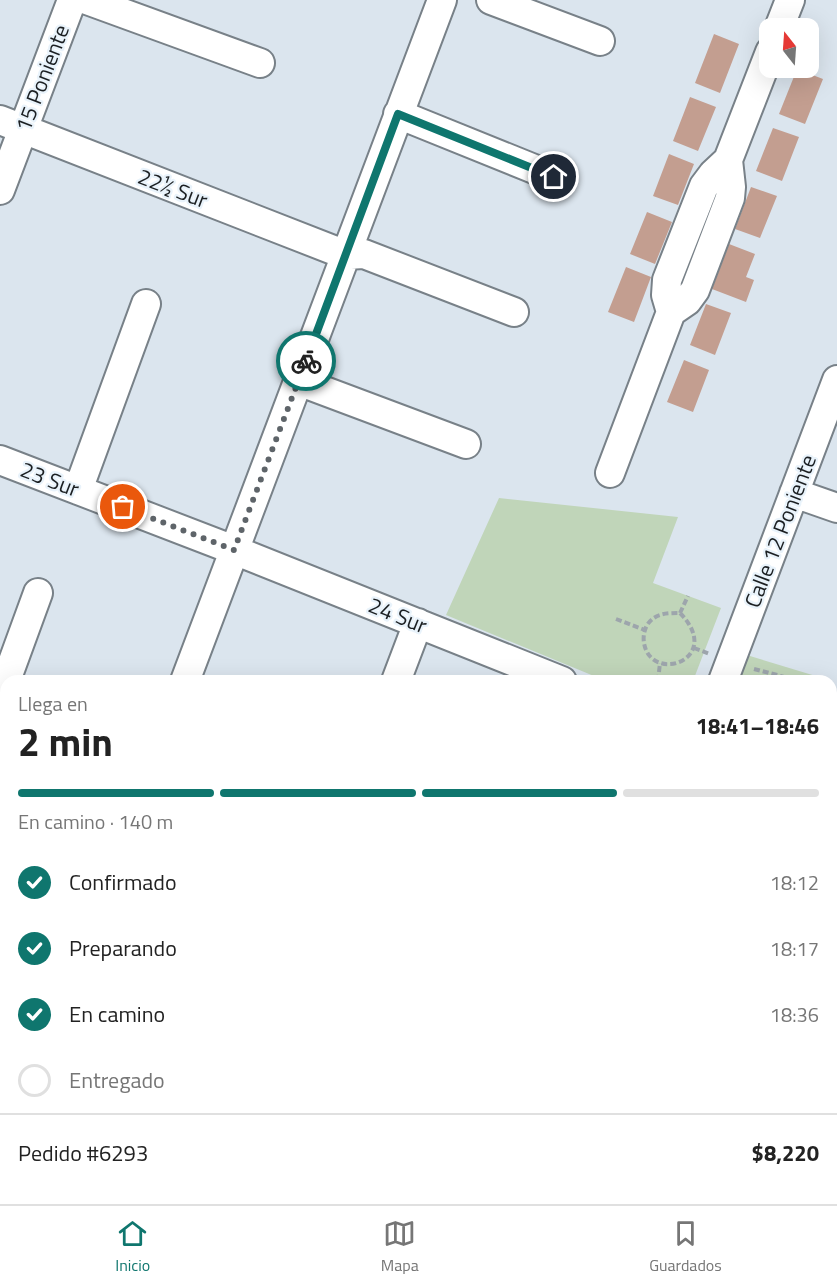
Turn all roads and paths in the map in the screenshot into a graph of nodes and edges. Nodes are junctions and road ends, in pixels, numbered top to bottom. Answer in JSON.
{"nodes":[{"id":1,"x":72,"y":0,"type":"edge"},
{"id":2,"x":87,"y":0,"type":"edge"},
{"id":3,"x":442,"y":0,"type":"edge"},
{"id":4,"x":491,"y":0,"type":"edge"},
{"id":5,"x":789,"y":0,"type":"edge"},
{"id":6,"x":783,"y":18,"type":"edge"},
{"id":7,"x":600,"y":41,"type":"dead end"},
{"id":8,"x":260,"y":63,"type":"dead end"},
{"id":9,"x":760,"y":78,"type":"edge"},
{"id":10,"x":398,"y":114,"type":"junction"},
{"id":11,"x":11,"y":125,"type":"edge"},
{"id":12,"x":554,"y":177,"type":"dead end"},
{"id":13,"x":0,"y":190,"type":"edge"},
{"id":14,"x":346,"y":255,"type":"junction"},
{"id":15,"x":146,"y":304,"type":"dead end"},
{"id":16,"x":514,"y":312,"type":"dead end"},
{"id":17,"x":837,"y":380,"type":"edge"},
{"id":18,"x":298,"y":381,"type":"junction"},
{"id":19,"x":466,"y":444,"type":"dead end"},
{"id":20,"x":0,"y":460,"type":"edge"},
{"id":21,"x":610,"y":473,"type":"dead end"},
{"id":22,"x":78,"y":490,"type":"junction"},
{"id":23,"x":794,"y":493,"type":"junction"},
{"id":24,"x":837,"y":508,"type":"edge"},
{"id":25,"x":234,"y":550,"type":"junction"},
{"id":26,"x":38,"y":593,"type":"dead end"},
{"id":27,"x":688,"y":596,"type":"dead end"},
{"id":28,"x":680,"y":613,"type":"junction"},
{"id":29,"x":616,"y":619,"type":"dead end"},
{"id":30,"x":418,"y":623,"type":"junction"},
{"id":31,"x":645,"y":630,"type":"junction"},
{"id":32,"x":660,"y":663,"type":"junction"},
{"id":33,"x":727,"y":672,"type":"edge"},
{"id":34,"x":8,"y":675,"type":"edge"},
{"id":35,"x":187,"y":675,"type":"edge"},
{"id":36,"x":398,"y":675,"type":"edge"},
{"id":37,"x":547,"y":675,"type":"edge"},
{"id":38,"x":659,"y":675,"type":"edge"},
{"id":39,"x":751,"y":675,"type":"edge"}],
"edges":[{"from":1,"to":11,"type":"street","name":"15 Poniente"},
{"from":2,"to":8,"type":"street"},
{"from":3,"to":10,"type":"street"},
{"from":4,"to":7,"type":"street"},
{"from":5,"to":6,"type":"street"},
{"from":9,"to":21,"type":"street"},
{"from":10,"to":12,"type":"street"},
{"from":10,"to":14,"type":"street"},
{"from":11,"to":13,"type":"street","name":"15 Poniente"},
{"from":11,"to":14,"type":"street","name":"22½ Sur"},
{"from":14,"to":16,"type":"street","name":"22½ Sur"},
{"from":14,"to":18,"type":"street"},
{"from":15,"to":22,"type":"street"},
{"from":17,"to":23,"type":"street","name":"Calle 12 Poniente"},
{"from":18,"to":19,"type":"street"},
{"from":18,"to":25,"type":"street"},
{"from":20,"to":22,"type":"street","name":"23 Sur"},
{"from":22,"to":25,"type":"street","name":"23 Sur"},
{"from":23,"to":24,"type":"street"},
{"from":23,"to":33,"type":"street","name":"Calle 12 Poniente"},
{"from":25,"to":30,"type":"street","name":"24 Sur"},
{"from":25,"to":35,"type":"street"},
{"from":26,"to":34,"type":"street"},
{"from":27,"to":28,"type":"path"},
{"from":28,"to":31,"type":"path"},
{"from":28,"to":32,"type":"path"},
{"from":29,"to":31,"type":"path"},
{"from":30,"to":36,"type":"street"},
{"from":30,"to":37,"type":"street","name":"24 Sur"},
{"from":31,"to":32,"type":"path"},
{"from":32,"to":38,"type":"path"},
{"from":33,"to":39,"type":"path"}]}
